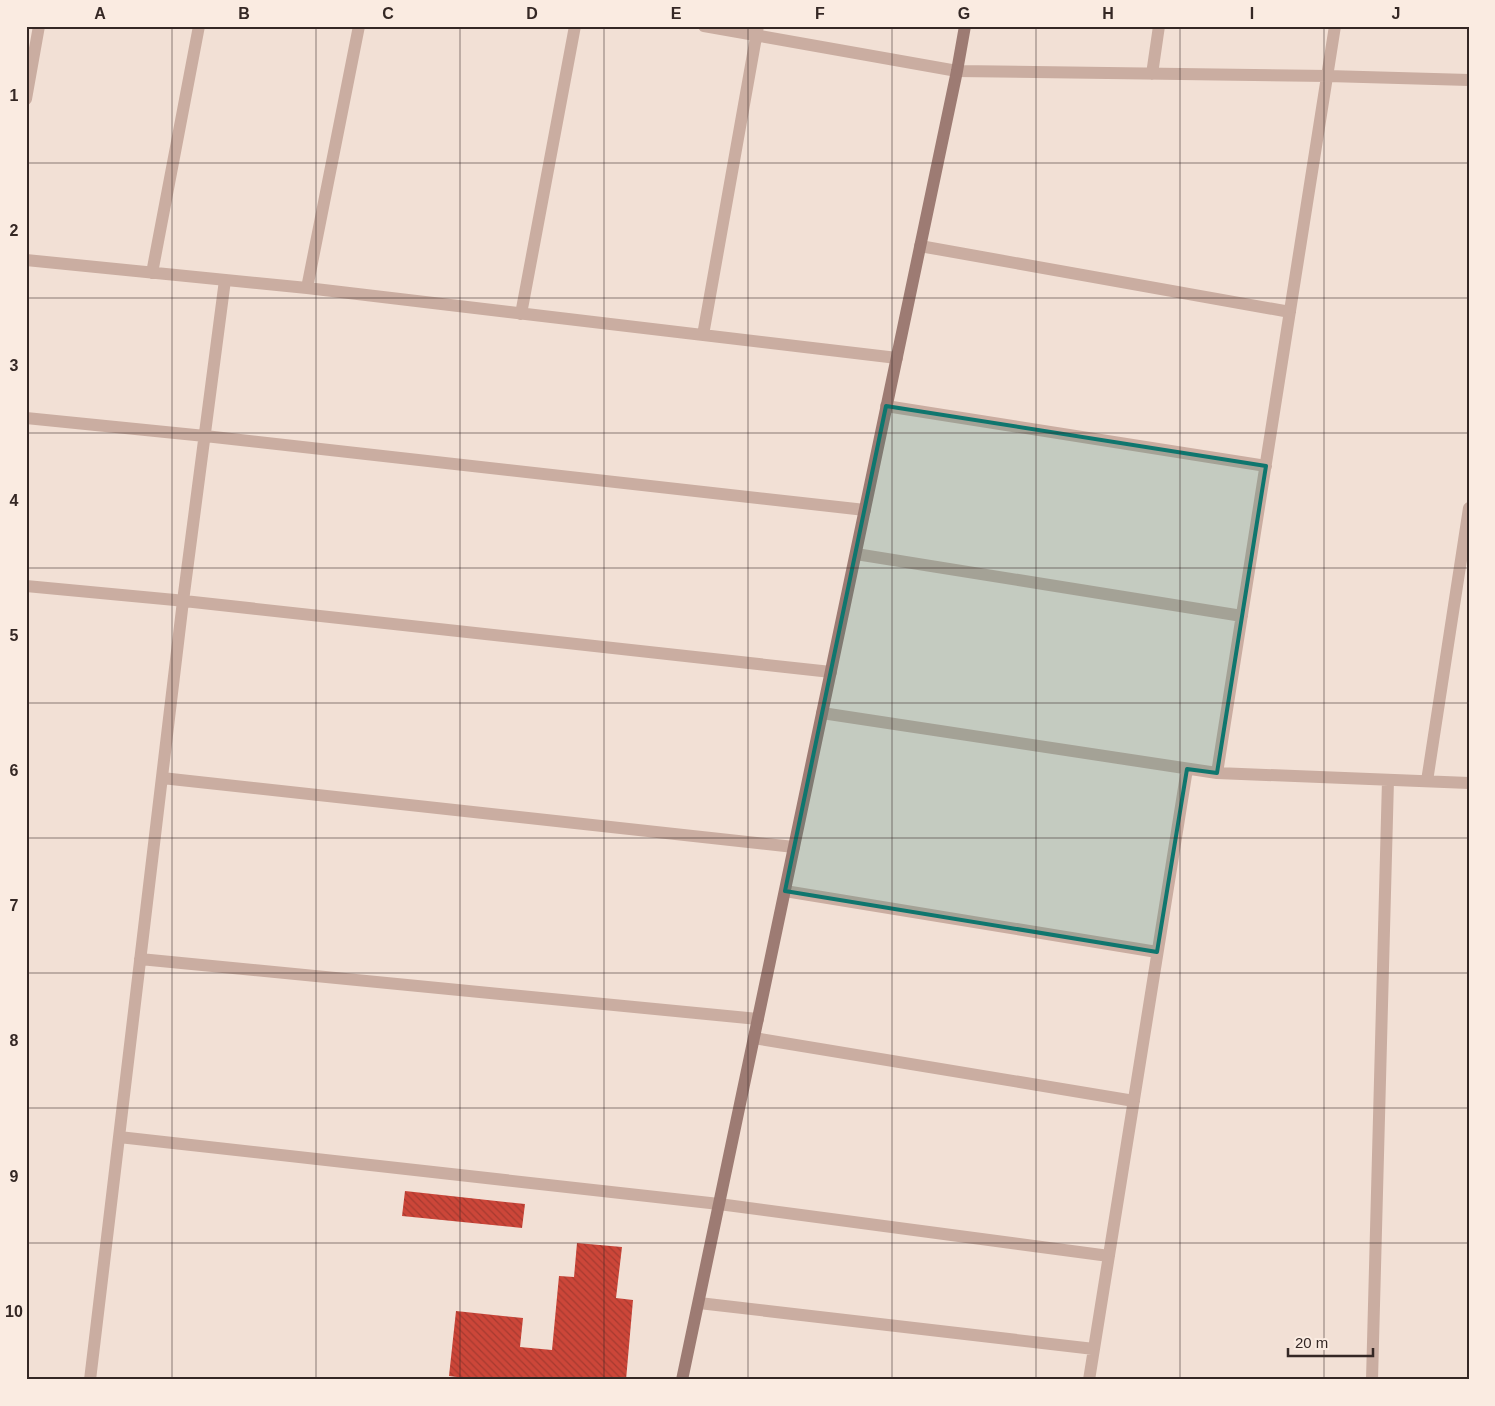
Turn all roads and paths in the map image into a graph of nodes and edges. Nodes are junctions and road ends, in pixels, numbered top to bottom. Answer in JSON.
{"nodes":[{"id":1,"x":39,"y":26,"type":"edge"},
{"id":2,"x":199,"y":26,"type":"edge"},
{"id":3,"x":359,"y":26,"type":"edge"},
{"id":4,"x":575,"y":26,"type":"edge"},
{"id":5,"x":704,"y":26,"type":"edge"},
{"id":6,"x":964,"y":26,"type":"edge"},
{"id":7,"x":1159,"y":26,"type":"edge"},
{"id":8,"x":1335,"y":26,"type":"edge"},
{"id":9,"x":757,"y":31,"type":"edge"},
{"id":10,"x":957,"y":71,"type":"junction"},
{"id":11,"x":1152,"y":74,"type":"junction"},
{"id":12,"x":1328,"y":76,"type":"junction"},
{"id":13,"x":1469,"y":80,"type":"edge"},
{"id":14,"x":26,"y":99,"type":"edge"},
{"id":15,"x":920,"y":246,"type":"junction"},
{"id":16,"x":26,"y":260,"type":"edge"},
{"id":17,"x":152,"y":273,"type":"junction"},
{"id":18,"x":225,"y":280,"type":"junction"},
{"id":19,"x":308,"y":288,"type":"junction"},
{"id":20,"x":1290,"y":312,"type":"junction"},
{"id":21,"x":521,"y":314,"type":"junction"},
{"id":22,"x":703,"y":335,"type":"junction"},
{"id":23,"x":897,"y":358,"type":"junction"},
{"id":24,"x":886,"y":406,"type":"junction"},
{"id":25,"x":26,"y":418,"type":"edge"},
{"id":26,"x":205,"y":436,"type":"junction"},
{"id":27,"x":1266,"y":466,"type":"junction"},
{"id":28,"x":1469,"y":508,"type":"edge"},
{"id":29,"x":865,"y":510,"type":"junction"},
{"id":30,"x":856,"y":554,"type":"junction"},
{"id":31,"x":26,"y":586,"type":"edge"},
{"id":32,"x":183,"y":601,"type":"junction"},
{"id":33,"x":1242,"y":616,"type":"junction"},
{"id":34,"x":831,"y":672,"type":"junction"},
{"id":35,"x":822,"y":713,"type":"junction"},
{"id":36,"x":1187,"y":769,"type":"junction"},
{"id":37,"x":1217,"y":773,"type":"junction"},
{"id":38,"x":162,"y":778,"type":"junction"},
{"id":39,"x":1388,"y":780,"type":"junction"},
{"id":40,"x":1427,"y":782,"type":"junction"},
{"id":41,"x":1469,"y":783,"type":"edge"},
{"id":42,"x":794,"y":847,"type":"junction"},
{"id":43,"x":785,"y":891,"type":"junction"},
{"id":44,"x":1157,"y":952,"type":"junction"},
{"id":45,"x":140,"y":959,"type":"junction"},
{"id":46,"x":758,"y":1019,"type":"junction"},
{"id":47,"x":754,"y":1038,"type":"junction"},
{"id":48,"x":1134,"y":1101,"type":"junction"},
{"id":49,"x":119,"y":1137,"type":"junction"},
{"id":50,"x":719,"y":1204,"type":"junction"},
{"id":51,"x":1109,"y":1256,"type":"junction"},
{"id":52,"x":699,"y":1303,"type":"junction"},
{"id":53,"x":1094,"y":1349,"type":"junction"},
{"id":54,"x":90,"y":1380,"type":"edge"},
{"id":55,"x":682,"y":1380,"type":"edge"},
{"id":56,"x":1089,"y":1380,"type":"edge"},
{"id":57,"x":1372,"y":1380,"type":"edge"}],
"edges":[{"from":1,"to":14,"type":"street"},
{"from":2,"to":17,"type":"street"},
{"from":3,"to":19,"type":"street"},
{"from":4,"to":21,"type":"street"},
{"from":5,"to":9,"type":"street"},
{"from":6,"to":10,"type":"street"},
{"from":7,"to":11,"type":"street"},
{"from":8,"to":12,"type":"street"},
{"from":9,"to":10,"type":"street"},
{"from":9,"to":22,"type":"street"},
{"from":10,"to":11,"type":"street"},
{"from":10,"to":15,"type":"street"},
{"from":11,"to":12,"type":"street"},
{"from":12,"to":13,"type":"street"},
{"from":12,"to":20,"type":"street"},
{"from":15,"to":20,"type":"street"},
{"from":15,"to":23,"type":"street"},
{"from":16,"to":17,"type":"street"},
{"from":17,"to":18,"type":"street"},
{"from":18,"to":19,"type":"street"},
{"from":18,"to":26,"type":"street"},
{"from":19,"to":21,"type":"street"},
{"from":20,"to":27,"type":"street"},
{"from":21,"to":22,"type":"street"},
{"from":22,"to":23,"type":"street"},
{"from":23,"to":24,"type":"street"},
{"from":24,"to":27,"type":"street"},
{"from":24,"to":29,"type":"street"},
{"from":25,"to":26,"type":"street"},
{"from":26,"to":29,"type":"street"},
{"from":26,"to":32,"type":"street"},
{"from":27,"to":33,"type":"street"},
{"from":28,"to":40,"type":"street"},
{"from":29,"to":30,"type":"street"},
{"from":30,"to":33,"type":"street"},
{"from":30,"to":34,"type":"street"},
{"from":31,"to":32,"type":"street"},
{"from":32,"to":34,"type":"street"},
{"from":32,"to":38,"type":"street"},
{"from":33,"to":37,"type":"street"},
{"from":34,"to":35,"type":"street"},
{"from":35,"to":36,"type":"street"},
{"from":35,"to":42,"type":"street"},
{"from":36,"to":37,"type":"street"},
{"from":36,"to":44,"type":"street"},
{"from":37,"to":39,"type":"street"},
{"from":38,"to":42,"type":"street"},
{"from":38,"to":45,"type":"street"},
{"from":39,"to":40,"type":"street"},
{"from":39,"to":57,"type":"street"},
{"from":40,"to":41,"type":"street"},
{"from":42,"to":43,"type":"street"},
{"from":43,"to":44,"type":"street"},
{"from":43,"to":46,"type":"street"},
{"from":44,"to":48,"type":"street"},
{"from":45,"to":46,"type":"street"},
{"from":45,"to":49,"type":"street"},
{"from":46,"to":47,"type":"street"},
{"from":47,"to":48,"type":"street"},
{"from":47,"to":50,"type":"street"},
{"from":48,"to":51,"type":"street"},
{"from":49,"to":50,"type":"street"},
{"from":49,"to":54,"type":"street"},
{"from":50,"to":51,"type":"street"},
{"from":50,"to":52,"type":"street"},
{"from":51,"to":53,"type":"street"},
{"from":52,"to":53,"type":"street"},
{"from":52,"to":55,"type":"street"},
{"from":53,"to":56,"type":"street"}]}
